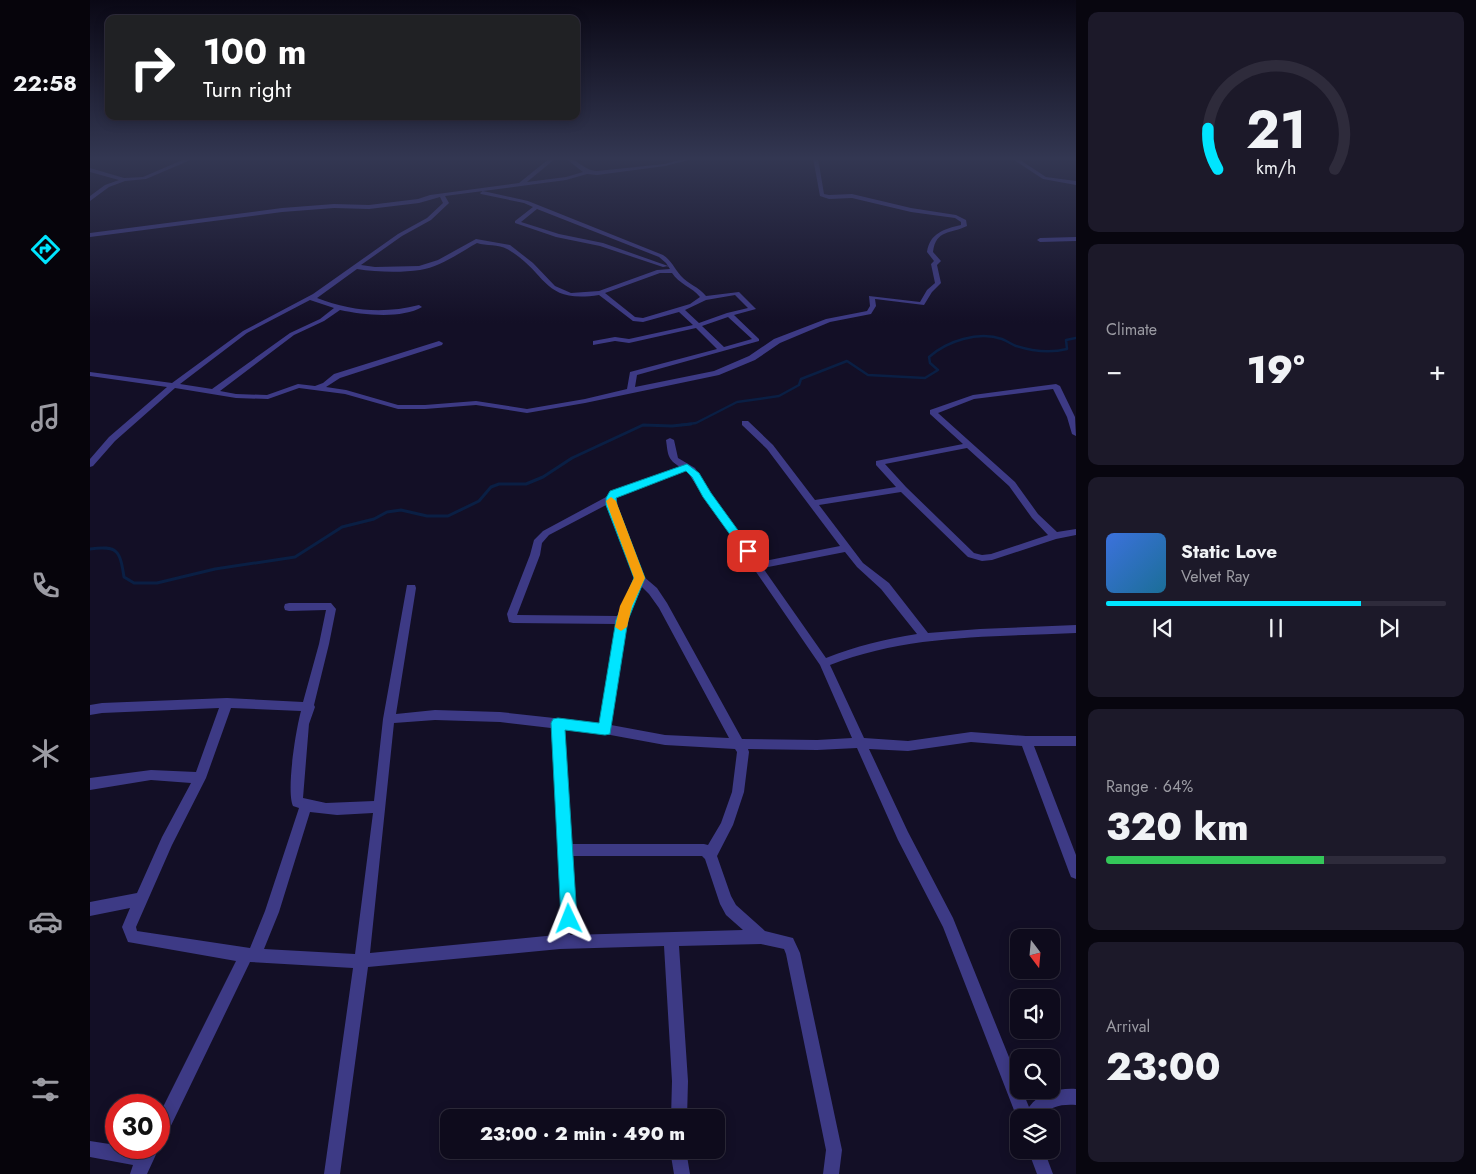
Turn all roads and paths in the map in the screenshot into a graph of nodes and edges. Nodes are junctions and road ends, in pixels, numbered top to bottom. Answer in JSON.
{"nodes":[{"id":1,"x":261,"y":213,"type":"edge"},
{"id":2,"x":436,"y":213,"type":"edge"},
{"id":3,"x":528,"y":213,"type":"edge"},
{"id":4,"x":553,"y":213,"type":"edge"},
{"id":5,"x":929,"y":213,"type":"edge"},
{"id":6,"x":90,"y":235,"type":"edge"},
{"id":7,"x":1076,"y":239,"type":"edge"},
{"id":8,"x":1040,"y":240,"type":"dead end"},
{"id":9,"x":358,"y":267,"type":"junction"},
{"id":10,"x":675,"y":271,"type":"junction"},
{"id":11,"x":600,"y":293,"type":"junction"},
{"id":12,"x":315,"y":295,"type":"junction"},
{"id":13,"x":704,"y":298,"type":"junction"},
{"id":14,"x":419,"y":307,"type":"dead end"},
{"id":15,"x":339,"y":308,"type":"junction"},
{"id":16,"x":680,"y":309,"type":"junction"},
{"id":17,"x":730,"y":314,"type":"junction"},
{"id":18,"x":697,"y":326,"type":"junction"},
{"id":19,"x":439,"y":343,"type":"dead end"},
{"id":20,"x":596,"y":343,"type":"dead end"},
{"id":21,"x":723,"y":350,"type":"junction"},
{"id":22,"x":90,"y":374,"type":"edge"},
{"id":23,"x":172,"y":386,"type":"junction"},
{"id":24,"x":307,"y":387,"type":"junction"},
{"id":25,"x":631,"y":390,"type":"junction"},
{"id":26,"x":215,"y":391,"type":"junction"},
{"id":27,"x":745,"y":424,"type":"dead end"},
{"id":28,"x":1076,"y":434,"type":"edge"},
{"id":29,"x":670,"y":440,"type":"dead end"},
{"id":30,"x":968,"y":445,"type":"junction"},
{"id":31,"x":90,"y":464,"type":"edge"},
{"id":32,"x":687,"y":467,"type":"junction"},
{"id":33,"x":902,"y":489,"type":"junction"},
{"id":34,"x":611,"y":498,"type":"junction"},
{"id":35,"x":813,"y":503,"type":"junction"},
{"id":36,"x":1076,"y":532,"type":"edge"},
{"id":37,"x":1056,"y":536,"type":"junction"},
{"id":38,"x":847,"y":548,"type":"junction"},
{"id":39,"x":758,"y":566,"type":"junction"},
{"id":40,"x":639,"y":578,"type":"junction"},
{"id":41,"x":411,"y":588,"type":"dead end"},
{"id":42,"x":289,"y":607,"type":"dead end"},
{"id":43,"x":622,"y":620,"type":"junction"},
{"id":44,"x":1076,"y":630,"type":"edge"},
{"id":45,"x":925,"y":637,"type":"junction"},
{"id":46,"x":824,"y":663,"type":"junction"},
{"id":47,"x":227,"y":703,"type":"junction"},
{"id":48,"x":309,"y":706,"type":"junction"},
{"id":49,"x":90,"y":710,"type":"edge"},
{"id":50,"x":389,"y":719,"type":"junction"},
{"id":51,"x":558,"y":723,"type":"junction"},
{"id":52,"x":605,"y":730,"type":"junction"},
{"id":53,"x":1076,"y":740,"type":"edge"},
{"id":54,"x":1026,"y":741,"type":"junction"},
{"id":55,"x":862,"y":743,"type":"junction"},
{"id":56,"x":740,"y":744,"type":"junction"},
{"id":57,"x":200,"y":778,"type":"junction"},
{"id":58,"x":90,"y":784,"type":"edge"},
{"id":59,"x":306,"y":806,"type":"junction"},
{"id":60,"x":378,"y":806,"type":"junction"},
{"id":61,"x":566,"y":850,"type":"junction"},
{"id":62,"x":710,"y":855,"type":"junction"},
{"id":63,"x":1076,"y":872,"type":"edge"},
{"id":64,"x":142,"y":899,"type":"junction"},
{"id":65,"x":90,"y":909,"type":"edge"},
{"id":66,"x":761,"y":937,"type":"junction"},
{"id":67,"x":671,"y":940,"type":"junction"},
{"id":68,"x":560,"y":942,"type":"junction"},
{"id":69,"x":250,"y":955,"type":"junction"},
{"id":70,"x":360,"y":961,"type":"junction"},
{"id":71,"x":1076,"y":1097,"type":"edge"},
{"id":72,"x":679,"y":1109,"type":"edge"},
{"id":73,"x":1021,"y":1109,"type":"edge"},
{"id":74,"x":1037,"y":1109,"type":"edge"},
{"id":75,"x":170,"y":1111,"type":"edge"},
{"id":76,"x":90,"y":1148,"type":"edge"},
{"id":77,"x":680,"y":1159,"type":"edge"},
{"id":78,"x":1039,"y":1159,"type":"edge"},
{"id":79,"x":145,"y":1160,"type":"edge"},
{"id":80,"x":332,"y":1174,"type":"edge"},
{"id":81,"x":682,"y":1174,"type":"edge"},
{"id":82,"x":831,"y":1174,"type":"edge"},
{"id":83,"x":1045,"y":1174,"type":"edge"}],
"edges":[{"from":1,"to":6,"type":"street"},
{"from":2,"to":9,"type":"street"},
{"from":3,"to":10,"type":"street"},
{"from":4,"to":10,"type":"street"},
{"from":5,"to":25,"type":"street"},
{"from":7,"to":8,"type":"street"},
{"from":9,"to":11,"type":"street"},
{"from":9,"to":12,"type":"street"},
{"from":10,"to":11,"type":"street"},
{"from":10,"to":13,"type":"street"},
{"from":11,"to":16,"type":"street"},
{"from":12,"to":15,"type":"street"},
{"from":12,"to":23,"type":"street"},
{"from":13,"to":16,"type":"street"},
{"from":13,"to":17,"type":"street"},
{"from":14,"to":15,"type":"street"},
{"from":15,"to":26,"type":"street"},
{"from":16,"to":18,"type":"street"},
{"from":17,"to":18,"type":"street"},
{"from":17,"to":21,"type":"street"},
{"from":18,"to":20,"type":"street"},
{"from":18,"to":21,"type":"street"},
{"from":19,"to":24,"type":"street"},
{"from":21,"to":25,"type":"street"},
{"from":22,"to":23,"type":"street"},
{"from":23,"to":26,"type":"street"},
{"from":23,"to":31,"type":"street"},
{"from":24,"to":25,"type":"street"},
{"from":24,"to":26,"type":"street"},
{"from":27,"to":35,"type":"street"},
{"from":28,"to":30,"type":"street"},
{"from":29,"to":32,"type":"street"},
{"from":30,"to":33,"type":"street"},
{"from":30,"to":37,"type":"street"},
{"from":32,"to":34,"type":"street"},
{"from":32,"to":39,"type":"street"},
{"from":33,"to":35,"type":"street"},
{"from":33,"to":37,"type":"street"},
{"from":34,"to":40,"type":"street"},
{"from":34,"to":43,"type":"street"},
{"from":35,"to":38,"type":"street"},
{"from":36,"to":37,"type":"street"},
{"from":38,"to":39,"type":"street"},
{"from":38,"to":45,"type":"street"},
{"from":39,"to":46,"type":"street"},
{"from":40,"to":43,"type":"street"},
{"from":40,"to":56,"type":"street"},
{"from":41,"to":50,"type":"street"},
{"from":42,"to":48,"type":"street"},
{"from":43,"to":52,"type":"street"},
{"from":44,"to":45,"type":"street"},
{"from":45,"to":46,"type":"street"},
{"from":46,"to":55,"type":"street"},
{"from":47,"to":48,"type":"street"},
{"from":47,"to":49,"type":"street"},
{"from":47,"to":57,"type":"street"},
{"from":48,"to":59,"type":"street"},
{"from":50,"to":51,"type":"street"},
{"from":50,"to":60,"type":"street"},
{"from":51,"to":52,"type":"street"},
{"from":51,"to":61,"type":"street"},
{"from":52,"to":56,"type":"street"},
{"from":53,"to":54,"type":"street"},
{"from":54,"to":55,"type":"street"},
{"from":54,"to":63,"type":"street"},
{"from":55,"to":56,"type":"street"},
{"from":55,"to":73,"type":"street"},
{"from":56,"to":62,"type":"street"},
{"from":57,"to":58,"type":"street"},
{"from":57,"to":64,"type":"street"},
{"from":59,"to":60,"type":"street"},
{"from":59,"to":69,"type":"street"},
{"from":60,"to":70,"type":"street"},
{"from":61,"to":62,"type":"street"},
{"from":61,"to":68,"type":"street"},
{"from":62,"to":66,"type":"street"},
{"from":64,"to":65,"type":"street"},
{"from":64,"to":69,"type":"street"},
{"from":66,"to":67,"type":"street"},
{"from":66,"to":82,"type":"street"},
{"from":67,"to":68,"type":"street"},
{"from":67,"to":72,"type":"street"},
{"from":68,"to":70,"type":"street"},
{"from":69,"to":70,"type":"street"},
{"from":69,"to":75,"type":"street"},
{"from":70,"to":80,"type":"street"},
{"from":71,"to":74,"type":"street"},
{"from":76,"to":79,"type":"street"},
{"from":77,"to":81,"type":"street"},
{"from":78,"to":83,"type":"street"}]}
